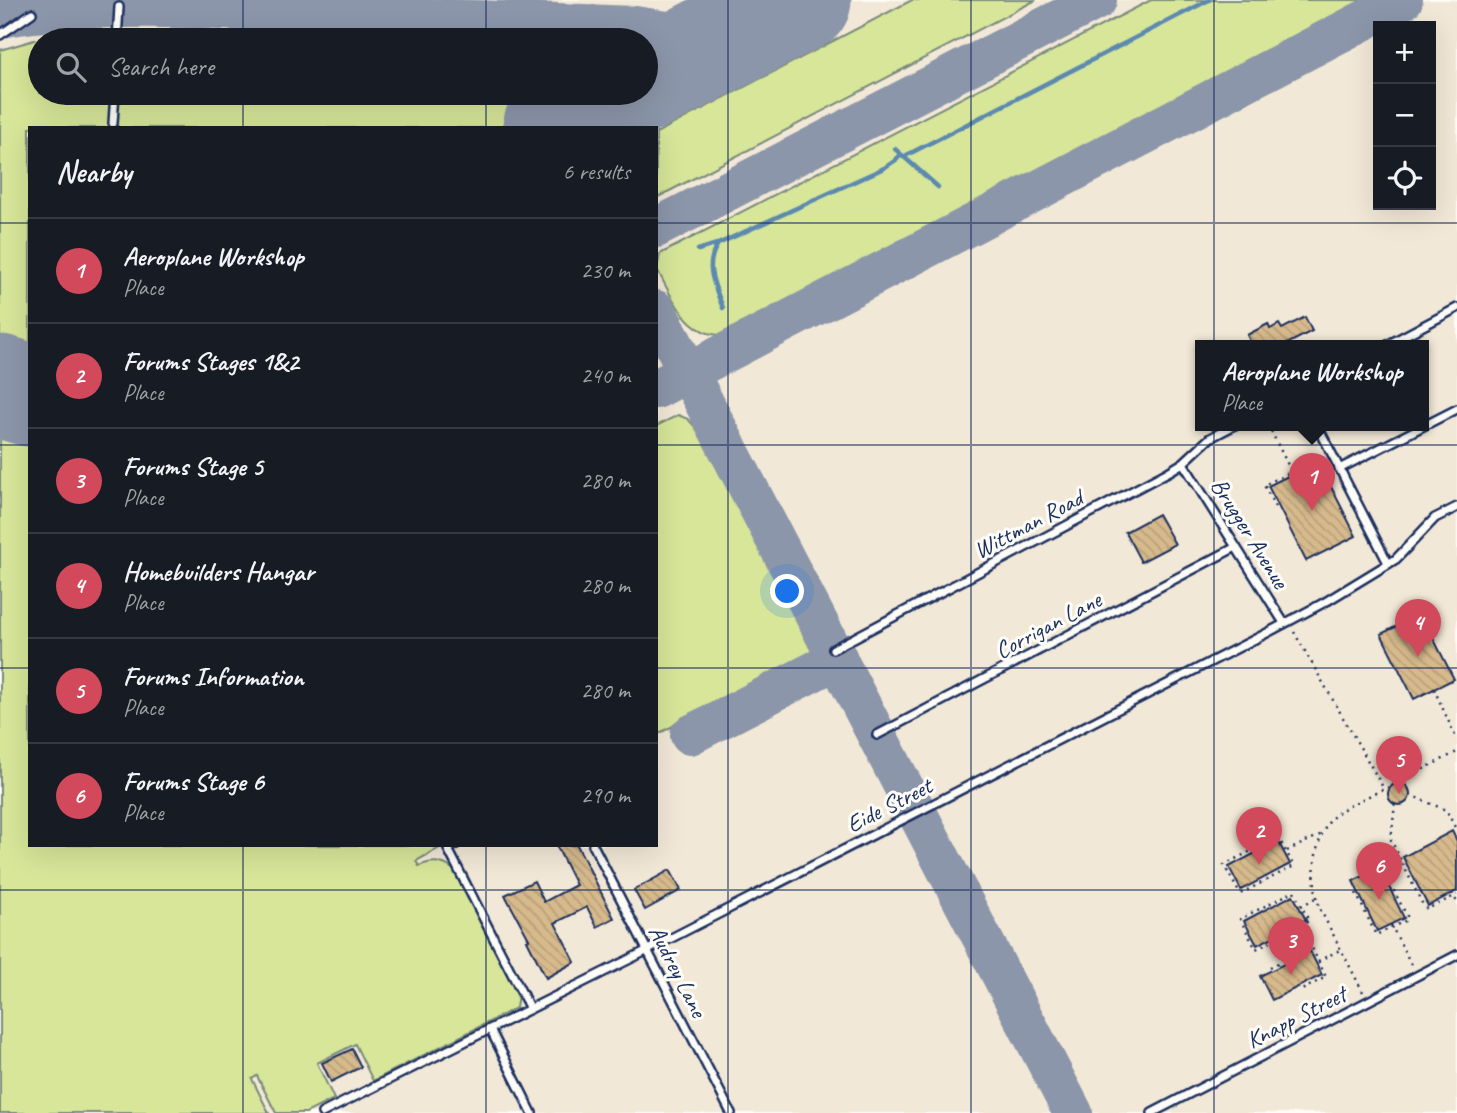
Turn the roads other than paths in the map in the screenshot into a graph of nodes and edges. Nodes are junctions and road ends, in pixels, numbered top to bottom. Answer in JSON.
{"nodes":[{"id":1,"x":119,"y":7,"type":"dead end"},
{"id":2,"x":32,"y":13,"type":"dead end"},
{"id":3,"x":118,"y":28,"type":"edge"},
{"id":4,"x":0,"y":35,"type":"edge"},
{"id":5,"x":114,"y":105,"type":"edge"},
{"id":6,"x":113,"y":122,"type":"dead end"},
{"id":7,"x":1457,"y":308,"type":"edge"},
{"id":8,"x":1396,"y":340,"type":"edge"},
{"id":9,"x":1457,"y":409,"type":"edge"},
{"id":10,"x":1429,"y":423,"type":"edge"},
{"id":11,"x":1223,"y":431,"type":"edge"},
{"id":12,"x":1320,"y":431,"type":"edge"},
{"id":13,"x":1414,"y":431,"type":"edge"},
{"id":14,"x":1183,"y":463,"type":"junction"},
{"id":15,"x":1339,"y":469,"type":"junction"},
{"id":16,"x":1457,"y":507,"type":"edge"},
{"id":17,"x":1236,"y":547,"type":"junction"},
{"id":18,"x":1388,"y":564,"type":"junction"},
{"id":19,"x":1284,"y":623,"type":"junction"},
{"id":20,"x":833,"y":649,"type":"dead end"},
{"id":21,"x":877,"y":735,"type":"dead end"},
{"id":22,"x":452,"y":847,"type":"edge"},
{"id":23,"x":594,"y":847,"type":"edge"},
{"id":24,"x":646,"y":951,"type":"junction"},
{"id":25,"x":1457,"y":954,"type":"edge"},
{"id":26,"x":530,"y":1009,"type":"junction"},
{"id":27,"x":490,"y":1030,"type":"junction"},
{"id":28,"x":322,"y":1113,"type":"edge"},
{"id":29,"x":532,"y":1113,"type":"edge"},
{"id":30,"x":731,"y":1113,"type":"edge"},
{"id":31,"x":1152,"y":1113,"type":"edge"}],
"edges":[{"from":1,"to":3,"type":"lane"},
{"from":2,"to":4,"type":"lane"},
{"from":5,"to":6,"type":"lane"},
{"from":7,"to":8,"type":"lane"},
{"from":9,"to":10,"type":"lane"},
{"from":11,"to":14,"type":"lane","name":"Wittman Road"},
{"from":12,"to":15,"type":"lane"},
{"from":13,"to":15,"type":"lane"},
{"from":14,"to":17,"type":"lane","name":"Brugger Avenue"},
{"from":14,"to":20,"type":"lane","name":"Wittman Road"},
{"from":15,"to":18,"type":"lane"},
{"from":16,"to":18,"type":"lane","name":"Eide Street"},
{"from":17,"to":19,"type":"lane","name":"Brugger Avenue"},
{"from":17,"to":21,"type":"lane","name":"Corrigan Lane"},
{"from":18,"to":19,"type":"lane","name":"Eide Street"},
{"from":19,"to":24,"type":"lane","name":"Eide Street"},
{"from":22,"to":26,"type":"lane"},
{"from":23,"to":24,"type":"lane","name":"Audrey Lane"},
{"from":24,"to":26,"type":"lane","name":"Eide Street"},
{"from":24,"to":30,"type":"lane","name":"Audrey Lane"},
{"from":25,"to":31,"type":"lane","name":"Knapp Street"},
{"from":26,"to":27,"type":"lane","name":"Eide Street"},
{"from":27,"to":28,"type":"lane","name":"Eide Street"},
{"from":27,"to":29,"type":"lane"}]}
